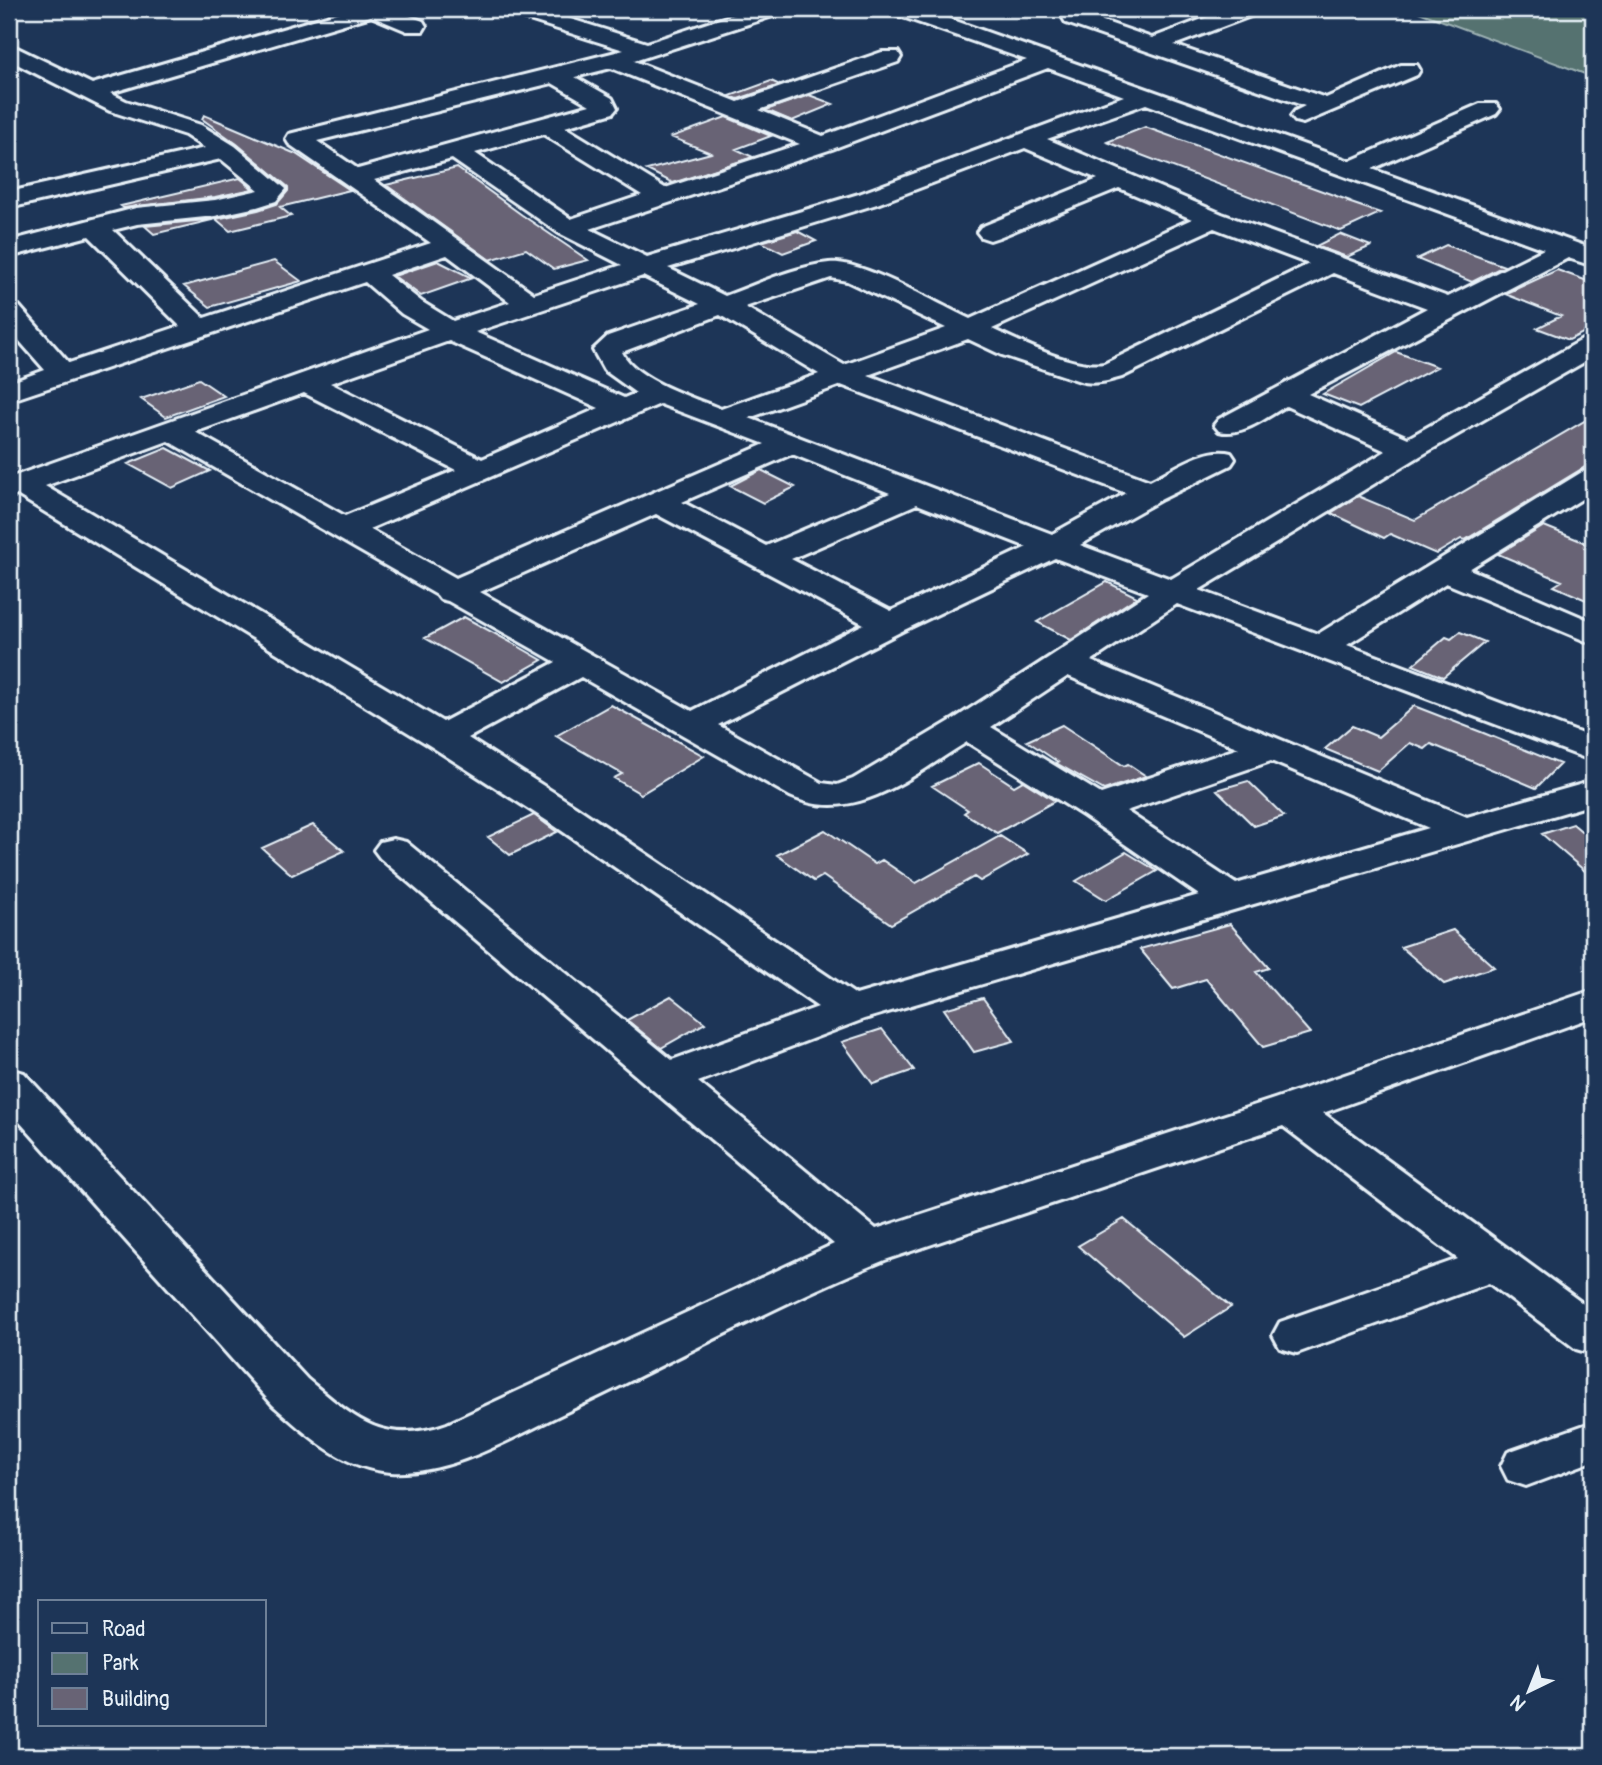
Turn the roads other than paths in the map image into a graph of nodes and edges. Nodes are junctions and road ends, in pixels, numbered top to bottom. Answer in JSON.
{"nodes":[{"id":1,"x":372,"y":9,"type":"edge"},
{"id":2,"x":518,"y":9,"type":"edge"},
{"id":3,"x":771,"y":9,"type":"edge"},
{"id":4,"x":945,"y":9,"type":"edge"},
{"id":5,"x":1100,"y":9,"type":"edge"},
{"id":6,"x":1248,"y":9,"type":"edge"},
{"id":7,"x":697,"y":12,"type":"dead end"},
{"id":8,"x":912,"y":12,"type":"edge"},
{"id":9,"x":1073,"y":18,"type":"junction"},
{"id":10,"x":729,"y":22,"type":"junction"},
{"id":11,"x":415,"y":26,"type":"dead end"},
{"id":12,"x":1003,"y":45,"type":"junction"},
{"id":13,"x":1154,"y":45,"type":"junction"},
{"id":14,"x":647,"y":50,"type":"junction"},
{"id":15,"x":13,"y":56,"type":"edge"},
{"id":16,"x":890,"y":57,"type":"dead end"},
{"id":17,"x":612,"y":61,"type":"junction"},
{"id":18,"x":1048,"y":61,"type":"junction"},
{"id":19,"x":1409,"y":70,"type":"dead end"},
{"id":20,"x":554,"y":75,"type":"junction"},
{"id":21,"x":89,"y":92,"type":"junction"},
{"id":22,"x":1134,"y":100,"type":"junction"},
{"id":23,"x":1327,"y":106,"type":"junction"},
{"id":24,"x":1488,"y":109,"type":"dead end"},
{"id":25,"x":738,"y":110,"type":"junction"},
{"id":26,"x":547,"y":126,"type":"junction"},
{"id":27,"x":1222,"y":131,"type":"junction"},
{"id":28,"x":1256,"y":136,"type":"junction"},
{"id":29,"x":1026,"y":139,"type":"junction"},
{"id":30,"x":823,"y":144,"type":"junction"},
{"id":31,"x":226,"y":151,"type":"junction"},
{"id":32,"x":456,"y":151,"type":"junction"},
{"id":33,"x":1350,"y":170,"type":"junction"},
{"id":34,"x":356,"y":177,"type":"junction"},
{"id":35,"x":1116,"y":180,"type":"junction"},
{"id":36,"x":662,"y":197,"type":"junction"},
{"id":37,"x":9,"y":200,"type":"edge"},
{"id":38,"x":1213,"y":219,"type":"junction"},
{"id":39,"x":94,"y":227,"type":"junction"},
{"id":40,"x":568,"y":228,"type":"junction"},
{"id":41,"x":990,"y":232,"type":"dead end"},
{"id":42,"x":451,"y":245,"type":"junction"},
{"id":43,"x":9,"y":249,"type":"edge"},
{"id":44,"x":1559,"y":253,"type":"junction"},
{"id":45,"x":1593,"y":258,"type":"edge"},
{"id":46,"x":1332,"y":263,"type":"junction"},
{"id":47,"x":642,"y":267,"type":"junction"},
{"id":48,"x":1593,"y":272,"type":"edge"},
{"id":49,"x":370,"y":273,"type":"junction"},
{"id":50,"x":530,"y":304,"type":"junction"},
{"id":51,"x":722,"y":305,"type":"junction"},
{"id":52,"x":1449,"y":307,"type":"junction"},
{"id":53,"x":9,"y":312,"type":"edge"},
{"id":54,"x":200,"y":330,"type":"junction"},
{"id":55,"x":967,"y":330,"type":"junction"},
{"id":56,"x":450,"y":331,"type":"junction"},
{"id":57,"x":1593,"y":346,"type":"edge"},
{"id":58,"x":64,"y":374,"type":"junction"},
{"id":59,"x":841,"y":375,"type":"junction"},
{"id":60,"x":307,"y":383,"type":"junction"},
{"id":61,"x":9,"y":392,"type":"edge"},
{"id":62,"x":658,"y":395,"type":"junction"},
{"id":63,"x":1285,"y":396,"type":"junction"},
{"id":64,"x":622,"y":408,"type":"junction"},
{"id":65,"x":723,"y":418,"type":"junction"},
{"id":66,"x":1229,"y":425,"type":"dead end"},
{"id":67,"x":172,"y":431,"type":"junction"},
{"id":68,"x":791,"y":443,"type":"junction"},
{"id":69,"x":1409,"y":450,"type":"junction"},
{"id":70,"x":1220,"y":459,"type":"dead end"},
{"id":71,"x":481,"y":471,"type":"junction"},
{"id":72,"x":1593,"y":479,"type":"edge"},
{"id":73,"x":15,"y":486,"type":"edge"},
{"id":74,"x":1151,"y":492,"type":"junction"},
{"id":75,"x":917,"y":493,"type":"junction"},
{"id":76,"x":656,"y":501,"type":"junction"},
{"id":77,"x":344,"y":528,"type":"junction"},
{"id":78,"x":1054,"y":546,"type":"junction"},
{"id":79,"x":766,"y":558,"type":"junction"},
{"id":80,"x":1446,"y":571,"type":"junction"},
{"id":81,"x":1174,"y":591,"type":"junction"},
{"id":82,"x":452,"y":592,"type":"junction"},
{"id":83,"x":890,"y":624,"type":"junction"},
{"id":84,"x":1593,"y":634,"type":"edge"},
{"id":85,"x":1323,"y":645,"type":"junction"},
{"id":86,"x":581,"y":663,"type":"junction"},
{"id":87,"x":1067,"y":663,"type":"junction"},
{"id":88,"x":692,"y":725,"type":"junction"},
{"id":89,"x":967,"y":727,"type":"junction"},
{"id":90,"x":442,"y":737,"type":"junction"},
{"id":91,"x":1271,"y":749,"type":"junction"},
{"id":92,"x":1593,"y":750,"type":"edge"},
{"id":93,"x":1593,"y":792,"type":"edge"},
{"id":94,"x":1097,"y":808,"type":"junction"},
{"id":95,"x":1464,"y":829,"type":"junction"},
{"id":96,"x":393,"y":850,"type":"dead end"},
{"id":97,"x":1230,"y":898,"type":"junction"},
{"id":98,"x":1593,"y":1003,"type":"edge"},
{"id":99,"x":850,"y":1010,"type":"junction"},
{"id":100,"x":666,"y":1078,"type":"junction"},
{"id":101,"x":9,"y":1083,"type":"edge"},
{"id":102,"x":1289,"y":1109,"type":"junction"},
{"id":103,"x":869,"y":1248,"type":"junction"},
{"id":104,"x":1492,"y":1264,"type":"junction"},
{"id":105,"x":1297,"y":1335,"type":"dead end"},
{"id":106,"x":1593,"y":1336,"type":"edge"},
{"id":107,"x":1593,"y":1441,"type":"edge"},
{"id":108,"x":1526,"y":1466,"type":"dead end"}],
"edges":[{"from":1,"to":11,"type":"street"},
{"from":1,"to":21,"type":"street"},
{"from":2,"to":14,"type":"street"},
{"from":3,"to":10,"type":"street"},
{"from":4,"to":8,"type":"street"},
{"from":5,"to":9,"type":"street"},
{"from":6,"to":13,"type":"street"},
{"from":7,"to":10,"type":"street"},
{"from":8,"to":12,"type":"street"},
{"from":9,"to":12,"type":"street"},
{"from":9,"to":13,"type":"street"},
{"from":10,"to":14,"type":"street"},
{"from":12,"to":18,"type":"street"},
{"from":13,"to":23,"type":"street"},
{"from":14,"to":17,"type":"street"},
{"from":15,"to":21,"type":"street"},
{"from":16,"to":25,"type":"street"},
{"from":17,"to":20,"type":"street"},
{"from":17,"to":25,"type":"street"},
{"from":18,"to":22,"type":"street"},
{"from":18,"to":30,"type":"street"},
{"from":19,"to":23,"type":"street"},
{"from":20,"to":26,"type":"street"},
{"from":20,"to":34,"type":"street"},
{"from":21,"to":31,"type":"street"},
{"from":22,"to":27,"type":"street"},
{"from":22,"to":29,"type":"street"},
{"from":23,"to":28,"type":"street"},
{"from":24,"to":33,"type":"street"},
{"from":25,"to":30,"type":"street"},
{"from":26,"to":32,"type":"street"},
{"from":26,"to":36,"type":"street"},
{"from":27,"to":28,"type":"street"},
{"from":27,"to":44,"type":"street"},
{"from":28,"to":33,"type":"street"},
{"from":29,"to":35,"type":"street"},
{"from":29,"to":47,"type":"street"},
{"from":30,"to":36,"type":"street"},
{"from":31,"to":37,"type":"street"},
{"from":31,"to":39,"type":"street"},
{"from":32,"to":34,"type":"street"},
{"from":32,"to":40,"type":"street"},
{"from":33,"to":44,"type":"street"},
{"from":34,"to":42,"type":"street"},
{"from":35,"to":38,"type":"street"},
{"from":35,"to":41,"type":"street"},
{"from":36,"to":40,"type":"street"},
{"from":38,"to":46,"type":"street"},
{"from":38,"to":55,"type":"street"},
{"from":39,"to":43,"type":"street"},
{"from":39,"to":54,"type":"street"},
{"from":40,"to":47,"type":"street"},
{"from":42,"to":49,"type":"street"},
{"from":42,"to":50,"type":"street"},
{"from":44,"to":45,"type":"street"},
{"from":44,"to":48,"type":"street"},
{"from":44,"to":52,"type":"street"},
{"from":46,"to":52,"type":"street"},
{"from":46,"to":55,"type":"street"},
{"from":47,"to":50,"type":"street"},
{"from":47,"to":51,"type":"street"},
{"from":49,"to":54,"type":"street"},
{"from":49,"to":56,"type":"street"},
{"from":50,"to":56,"type":"street"},
{"from":51,"to":55,"type":"street"},
{"from":51,"to":59,"type":"street"},
{"from":51,"to":62,"type":"street"},
{"from":52,"to":63,"type":"street"},
{"from":53,"to":58,"type":"street"},
{"from":54,"to":58,"type":"street"},
{"from":55,"to":59,"type":"street"},
{"from":56,"to":60,"type":"street"},
{"from":56,"to":64,"type":"street"},
{"from":57,"to":69,"type":"street"},
{"from":58,"to":61,"type":"street"},
{"from":59,"to":65,"type":"street"},
{"from":59,"to":74,"type":"street"},
{"from":60,"to":67,"type":"street"},
{"from":60,"to":71,"type":"street"},
{"from":62,"to":64,"type":"street"},
{"from":62,"to":65,"type":"street"},
{"from":63,"to":66,"type":"street"},
{"from":63,"to":69,"type":"street"},
{"from":64,"to":71,"type":"street"},
{"from":65,"to":68,"type":"street"},
{"from":67,"to":73,"type":"street"},
{"from":67,"to":77,"type":"street"},
{"from":68,"to":75,"type":"street"},
{"from":68,"to":76,"type":"street"},
{"from":69,"to":81,"type":"street"},
{"from":70,"to":74,"type":"street"},
{"from":71,"to":77,"type":"street"},
{"from":72,"to":80,"type":"street"},
{"from":73,"to":90,"type":"street"},
{"from":74,"to":78,"type":"street"},
{"from":75,"to":78,"type":"street"},
{"from":75,"to":79,"type":"street"},
{"from":76,"to":79,"type":"street"},
{"from":76,"to":82,"type":"street"},
{"from":77,"to":82,"type":"street"},
{"from":78,"to":81,"type":"street"},
{"from":78,"to":83,"type":"street"},
{"from":79,"to":83,"type":"street"},
{"from":80,"to":84,"type":"street"},
{"from":80,"to":85,"type":"street"},
{"from":81,"to":85,"type":"street"},
{"from":81,"to":87,"type":"street"},
{"from":82,"to":86,"type":"street"},
{"from":83,"to":88,"type":"street"},
{"from":85,"to":92,"type":"street"},
{"from":86,"to":88,"type":"street"},
{"from":86,"to":90,"type":"street"},
{"from":87,"to":89,"type":"street"},
{"from":87,"to":91,"type":"street"},
{"from":88,"to":89,"type":"street"},
{"from":89,"to":94,"type":"street"},
{"from":90,"to":99,"type":"street"},
{"from":91,"to":94,"type":"street"},
{"from":91,"to":95,"type":"street"},
{"from":93,"to":95,"type":"street"},
{"from":94,"to":97,"type":"street"},
{"from":95,"to":97,"type":"street"},
{"from":96,"to":100,"type":"street"},
{"from":97,"to":99,"type":"street"},
{"from":98,"to":102,"type":"street"},
{"from":99,"to":100,"type":"street"},
{"from":100,"to":103,"type":"street"},
{"from":101,"to":103,"type":"street"},
{"from":102,"to":103,"type":"street"},
{"from":102,"to":104,"type":"street"},
{"from":104,"to":105,"type":"street"},
{"from":104,"to":106,"type":"street"},
{"from":107,"to":108,"type":"street"}]}
